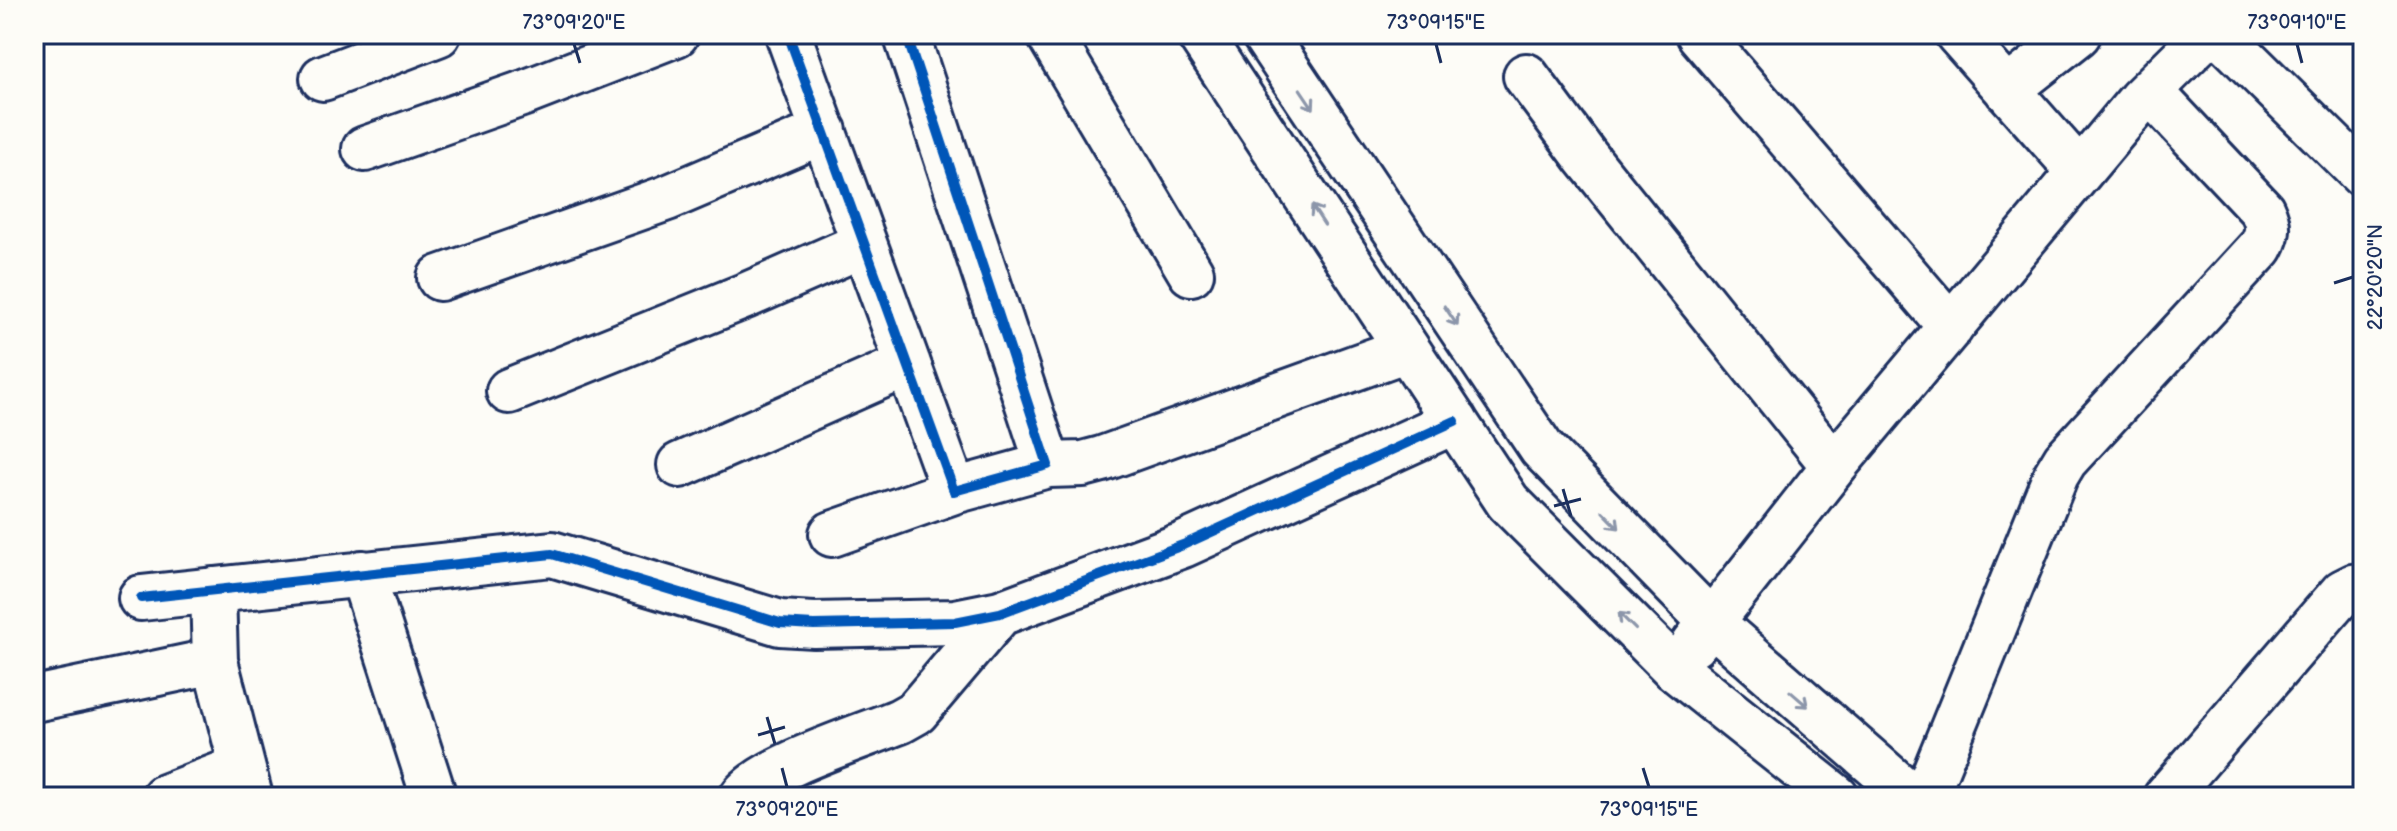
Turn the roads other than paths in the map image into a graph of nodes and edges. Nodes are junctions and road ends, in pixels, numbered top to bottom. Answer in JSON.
{"nodes":[{"id":1,"x":438,"y":34,"type":"edge"},
{"id":2,"x":676,"y":34,"type":"edge"},
{"id":3,"x":788,"y":34,"type":"edge"},
{"id":4,"x":906,"y":34,"type":"edge"},
{"id":5,"x":1049,"y":34,"type":"edge"},
{"id":6,"x":1199,"y":34,"type":"edge"},
{"id":7,"x":1264,"y":34,"type":"edge"},
{"id":8,"x":1699,"y":34,"type":"edge"},
{"id":9,"x":1958,"y":34,"type":"edge"},
{"id":10,"x":2078,"y":34,"type":"edge"},
{"id":11,"x":2207,"y":34,"type":"edge"},
{"id":12,"x":2220,"y":34,"type":"edge"},
{"id":13,"x":1526,"y":76,"type":"dead end"},
{"id":14,"x":323,"y":78,"type":"dead end"},
{"id":15,"x":2007,"y":90,"type":"junction"},
{"id":16,"x":2150,"y":91,"type":"junction"},
{"id":17,"x":824,"y":131,"type":"junction"},
{"id":18,"x":365,"y":149,"type":"dead end"},
{"id":19,"x":2080,"y":172,"type":"junction"},
{"id":20,"x":2363,"y":175,"type":"edge"},
{"id":21,"x":1395,"y":230,"type":"junction"},
{"id":22,"x":864,"y":244,"type":"junction"},
{"id":23,"x":1348,"y":259,"type":"junction"},
{"id":24,"x":1191,"y":273,"type":"dead end"},
{"id":25,"x":440,"y":278,"type":"dead end"},
{"id":26,"x":1951,"y":327,"type":"junction"},
{"id":27,"x":1407,"y":349,"type":"junction"},
{"id":28,"x":908,"y":364,"type":"junction"},
{"id":29,"x":509,"y":391,"type":"dead end"},
{"id":30,"x":1455,"y":421,"type":"junction"},
{"id":31,"x":680,"y":465,"type":"dead end"},
{"id":32,"x":1048,"y":465,"type":"junction"},
{"id":33,"x":1834,"y":466,"type":"junction"},
{"id":34,"x":954,"y":491,"type":"junction"},
{"id":35,"x":832,"y":534,"type":"dead end"},
{"id":36,"x":362,"y":573,"type":"junction"},
{"id":37,"x":2363,"y":586,"type":"edge"},
{"id":38,"x":213,"y":590,"type":"junction"},
{"id":39,"x":141,"y":598,"type":"dead end"},
{"id":40,"x":1000,"y":613,"type":"junction"},
{"id":41,"x":1711,"y":622,"type":"junction"},
{"id":42,"x":215,"y":661,"type":"junction"},
{"id":43,"x":1675,"y":669,"type":"junction"},
{"id":44,"x":34,"y":699,"type":"edge"},
{"id":45,"x":246,"y":782,"type":"edge"},
{"id":46,"x":164,"y":797,"type":"edge"},
{"id":47,"x":434,"y":797,"type":"edge"},
{"id":48,"x":742,"y":797,"type":"edge"},
{"id":49,"x":1836,"y":797,"type":"edge"},
{"id":50,"x":1912,"y":797,"type":"edge"},
{"id":51,"x":1925,"y":797,"type":"edge"},
{"id":52,"x":2166,"y":797,"type":"edge"}],
"edges":[{"from":1,"to":14,"type":"street"},
{"from":2,"to":18,"type":"street"},
{"from":3,"to":17,"type":"street"},
{"from":4,"to":32,"type":"street"},
{"from":5,"to":24,"type":"street"},
{"from":23,"to":6,"type":"street","one_way":true},
{"from":7,"to":21,"type":"street","one_way":true},
{"from":8,"to":26,"type":"street"},
{"from":9,"to":15,"type":"street"},
{"from":10,"to":15,"type":"street"},
{"from":11,"to":16,"type":"street"},
{"from":12,"to":20,"type":"street"},
{"from":13,"to":33,"type":"street"},
{"from":15,"to":19,"type":"street"},
{"from":16,"to":19,"type":"street"},
{"from":16,"to":51,"type":"street"},
{"from":17,"to":22,"type":"street"},
{"from":17,"to":25,"type":"street"},
{"from":19,"to":26,"type":"street"},
{"from":21,"to":23,"type":"street"},
{"from":21,"to":41,"type":"street","one_way":true},
{"from":22,"to":28,"type":"street"},
{"from":22,"to":29,"type":"street"},
{"from":23,"to":27,"type":"street"},
{"from":26,"to":33,"type":"street"},
{"from":27,"to":30,"type":"street"},
{"from":27,"to":32,"type":"street"},
{"from":28,"to":31,"type":"street"},
{"from":28,"to":34,"type":"street"},
{"from":30,"to":40,"type":"street"},
{"from":43,"to":30,"type":"street","one_way":true},
{"from":32,"to":34,"type":"street"},
{"from":33,"to":41,"type":"street"},
{"from":34,"to":35,"type":"street"},
{"from":36,"to":38,"type":"street"},
{"from":36,"to":40,"type":"street"},
{"from":36,"to":47,"type":"street"},
{"from":37,"to":52,"type":"street"},
{"from":38,"to":39,"type":"street"},
{"from":38,"to":42,"type":"street"},
{"from":40,"to":48,"type":"street"},
{"from":41,"to":43,"type":"street"},
{"from":41,"to":50,"type":"street","one_way":true},
{"from":42,"to":44,"type":"street"},
{"from":42,"to":45,"type":"street"},
{"from":43,"to":49,"type":"street"},
{"from":45,"to":46,"type":"street"}]}
